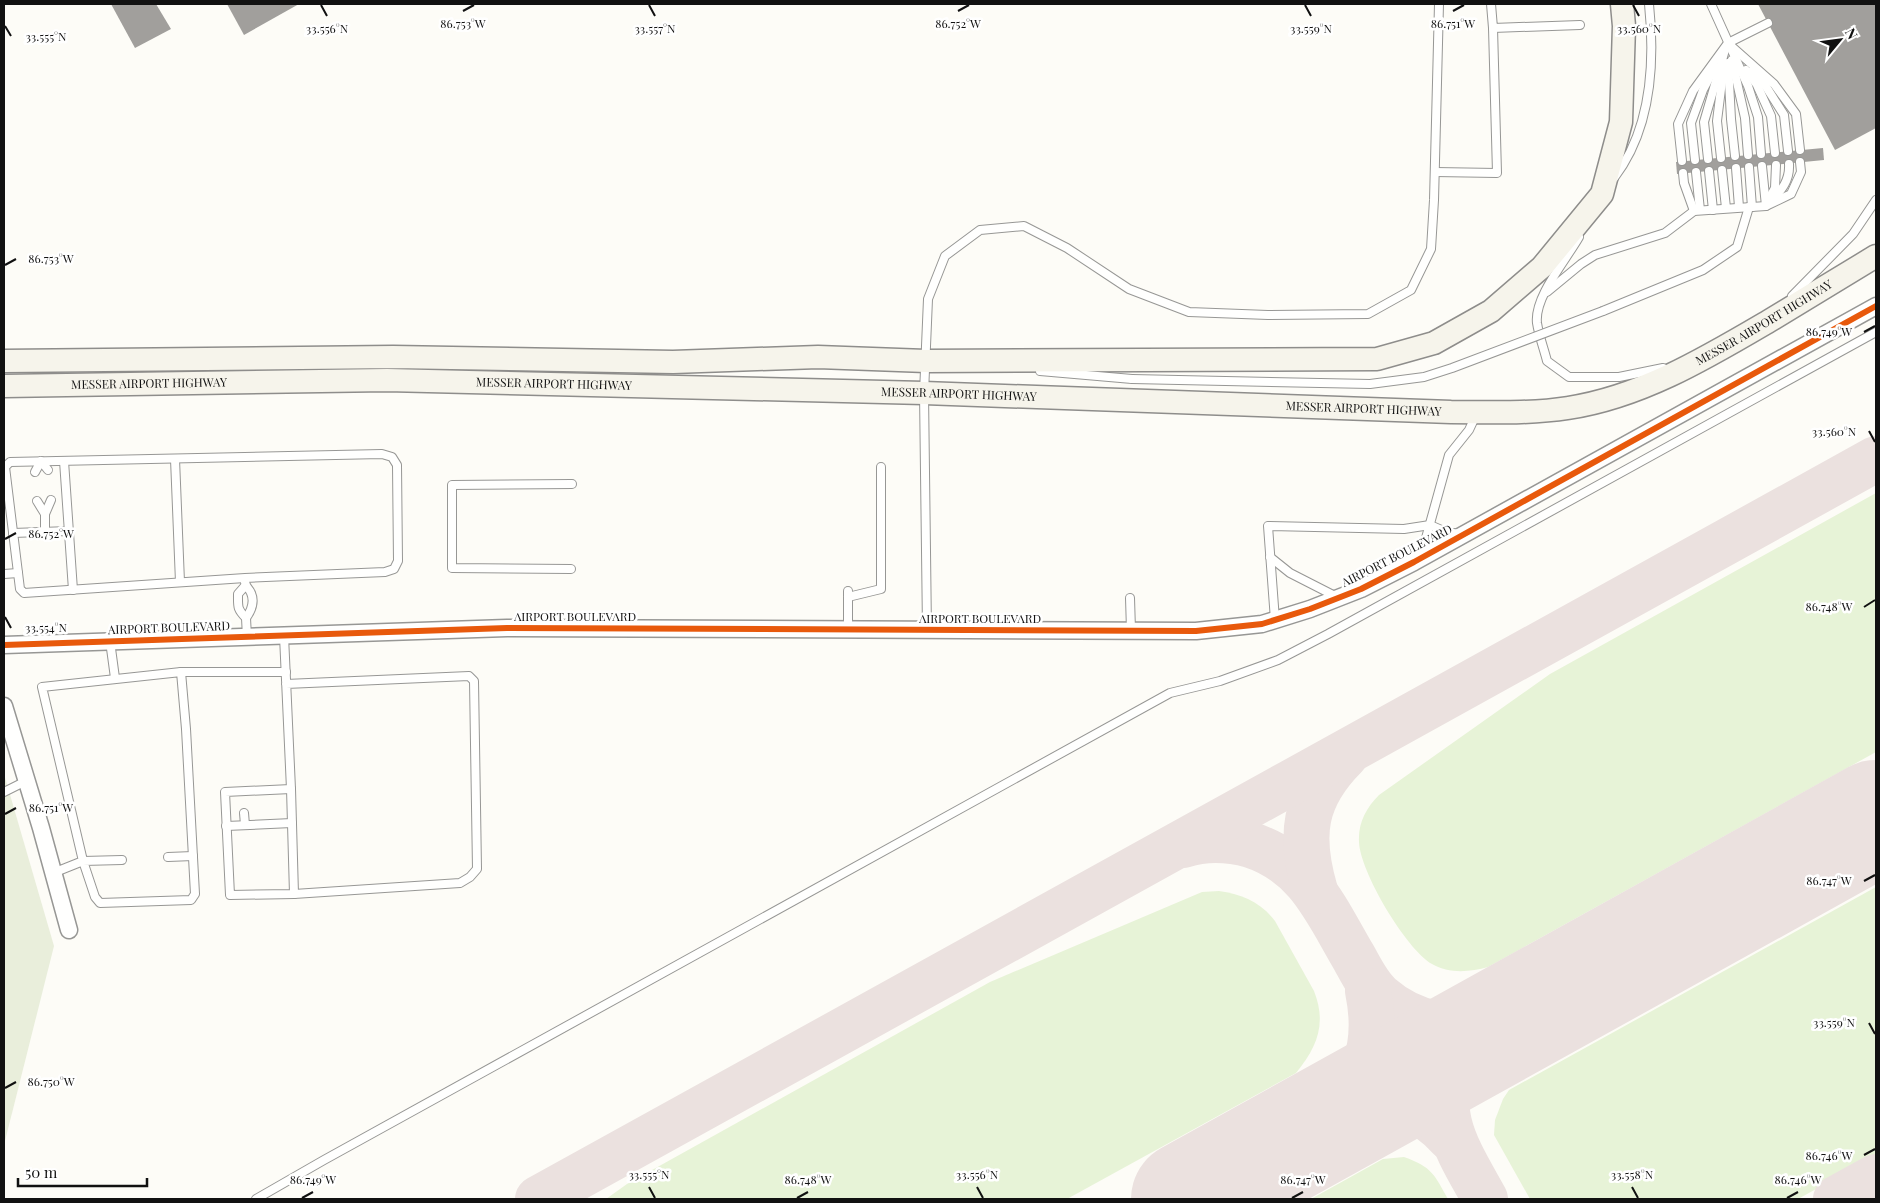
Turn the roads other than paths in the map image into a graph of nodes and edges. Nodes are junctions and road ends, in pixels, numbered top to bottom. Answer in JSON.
{"nodes":[{"id":1,"x":1439,"y":4,"type":"edge"},
{"id":2,"x":1491,"y":4,"type":"edge"},
{"id":3,"x":1622,"y":4,"type":"edge"},
{"id":4,"x":1649,"y":4,"type":"edge"},
{"id":5,"x":1711,"y":4,"type":"edge"},
{"id":6,"x":1768,"y":23,"type":"dead end"},
{"id":7,"x":1580,"y":25,"type":"dead end"},
{"id":8,"x":1493,"y":28,"type":"junction"},
{"id":9,"x":1728,"y":43,"type":"junction"},
{"id":10,"x":1800,"y":150,"type":"dead end"},
{"id":11,"x":1788,"y":151,"type":"dead end"},
{"id":12,"x":1775,"y":152,"type":"dead end"},
{"id":13,"x":1761,"y":154,"type":"dead end"},
{"id":14,"x":1748,"y":155,"type":"dead end"},
{"id":15,"x":1735,"y":156,"type":"dead end"},
{"id":16,"x":1721,"y":158,"type":"dead end"},
{"id":17,"x":1708,"y":159,"type":"dead end"},
{"id":18,"x":1695,"y":160,"type":"dead end"},
{"id":19,"x":1682,"y":161,"type":"dead end"},
{"id":20,"x":1800,"y":162,"type":"dead end"},
{"id":21,"x":1789,"y":164,"type":"dead end"},
{"id":22,"x":1776,"y":165,"type":"dead end"},
{"id":23,"x":1762,"y":166,"type":"dead end"},
{"id":24,"x":1749,"y":167,"type":"dead end"},
{"id":25,"x":1736,"y":168,"type":"dead end"},
{"id":26,"x":1722,"y":170,"type":"dead end"},
{"id":27,"x":1709,"y":171,"type":"dead end"},
{"id":28,"x":1435,"y":172,"type":"junction"},
{"id":29,"x":1696,"y":172,"type":"dead end"},
{"id":30,"x":1683,"y":173,"type":"dead end"},
{"id":31,"x":1602,"y":194,"type":"junction"},
{"id":32,"x":1876,"y":200,"type":"edge"},
{"id":33,"x":1766,"y":206,"type":"junction"},
{"id":34,"x":1740,"y":207,"type":"junction"},
{"id":35,"x":1751,"y":207,"type":"junction"},
{"id":36,"x":1726,"y":208,"type":"junction"},
{"id":37,"x":1713,"y":210,"type":"junction"},
{"id":38,"x":1697,"y":211,"type":"junction"},
{"id":39,"x":1876,"y":256,"type":"edge"},
{"id":40,"x":1540,"y":299,"type":"junction"},
{"id":41,"x":1876,"y":306,"type":"edge"},
{"id":42,"x":1876,"y":332,"type":"edge"},
{"id":43,"x":1738,"y":339,"type":"junction"},
{"id":44,"x":4,"y":360,"type":"edge"},
{"id":45,"x":926,"y":361,"type":"junction"},
{"id":46,"x":1699,"y":361,"type":"junction"},
{"id":47,"x":1014,"y":369,"type":"dead end"},
{"id":48,"x":1034,"y":370,"type":"dead end"},
{"id":49,"x":4,"y":386,"type":"edge"},
{"id":50,"x":924,"y":393,"type":"junction"},
{"id":51,"x":1478,"y":412,"type":"junction"},
{"id":52,"x":175,"y":459,"type":"junction"},
{"id":53,"x":41,"y":461,"type":"junction"},
{"id":54,"x":64,"y":461,"type":"junction"},
{"id":55,"x":881,"y":467,"type":"dead end"},
{"id":56,"x":48,"y":470,"type":"dead end"},
{"id":57,"x":35,"y":472,"type":"dead end"},
{"id":58,"x":572,"y":484,"type":"dead end"},
{"id":59,"x":51,"y":500,"type":"dead end"},
{"id":60,"x":38,"y":501,"type":"dead end"},
{"id":61,"x":44,"y":514,"type":"junction"},
{"id":62,"x":1430,"y":525,"type":"junction"},
{"id":63,"x":69,"y":530,"type":"junction"},
{"id":64,"x":45,"y":532,"type":"junction"},
{"id":65,"x":13,"y":533,"type":"junction"},
{"id":66,"x":1464,"y":534,"type":"junction"},
{"id":67,"x":1270,"y":557,"type":"junction"},
{"id":68,"x":1421,"y":558,"type":"junction"},
{"id":69,"x":571,"y":569,"type":"dead end"},
{"id":70,"x":18,"y":573,"type":"junction"},
{"id":71,"x":4,"y":574,"type":"edge"},
{"id":72,"x":180,"y":582,"type":"junction"},
{"id":73,"x":245,"y":582,"type":"junction"},
{"id":74,"x":73,"y":590,"type":"junction"},
{"id":75,"x":1130,"y":598,"type":"dead end"},
{"id":76,"x":1339,"y":598,"type":"junction"},
{"id":77,"x":246,"y":618,"type":"junction"},
{"id":78,"x":1275,"y":620,"type":"junction"},
{"id":79,"x":848,"y":630,"type":"junction"},
{"id":80,"x":927,"y":630,"type":"junction"},
{"id":81,"x":1131,"y":630,"type":"junction"},
{"id":82,"x":284,"y":636,"type":"junction"},
{"id":83,"x":247,"y":637,"type":"junction"},
{"id":84,"x":110,"y":641,"type":"junction"},
{"id":85,"x":4,"y":645,"type":"edge"},
{"id":86,"x":181,"y":672,"type":"junction"},
{"id":87,"x":286,"y":672,"type":"junction"},
{"id":88,"x":115,"y":678,"type":"junction"},
{"id":89,"x":286,"y":684,"type":"junction"},
{"id":90,"x":4,"y":706,"type":"edge"},
{"id":91,"x":26,"y":780,"type":"junction"},
{"id":92,"x":291,"y":788,"type":"junction"},
{"id":93,"x":4,"y":792,"type":"edge"},
{"id":94,"x":244,"y":814,"type":"dead end"},
{"id":95,"x":292,"y":823,"type":"junction"},
{"id":96,"x":245,"y":825,"type":"junction"},
{"id":97,"x":226,"y":826,"type":"junction"},
{"id":98,"x":193,"y":856,"type":"junction"},
{"id":99,"x":168,"y":857,"type":"dead end"},
{"id":100,"x":122,"y":860,"type":"dead end"},
{"id":101,"x":83,"y":861,"type":"junction"},
{"id":102,"x":53,"y":872,"type":"junction"},
{"id":103,"x":294,"y":894,"type":"junction"},
{"id":104,"x":69,"y":930,"type":"dead end"},
{"id":105,"x":256,"y":1199,"type":"edge"}],
"edges":[{"from":1,"to":28,"type":"lane"},
{"from":2,"to":8,"type":"lane"},
{"from":3,"to":31,"type":"main road","name":"MESSER AIRPORT HIGHWAY"},
{"from":4,"to":31,"type":"lane"},
{"from":5,"to":9,"type":"lane"},
{"from":6,"to":9,"type":"lane"},
{"from":7,"to":8,"type":"lane"},
{"from":8,"to":28,"type":"lane"},
{"from":9,"to":10,"type":"lane"},
{"from":9,"to":11,"type":"lane"},
{"from":9,"to":12,"type":"lane"},
{"from":9,"to":13,"type":"lane"},
{"from":9,"to":14,"type":"lane"},
{"from":9,"to":15,"type":"lane"},
{"from":9,"to":16,"type":"lane"},
{"from":9,"to":17,"type":"lane"},
{"from":9,"to":18,"type":"lane"},
{"from":9,"to":19,"type":"lane"},
{"from":20,"to":33,"type":"lane"},
{"from":21,"to":33,"type":"lane"},
{"from":22,"to":33,"type":"lane"},
{"from":23,"to":33,"type":"lane"},
{"from":24,"to":35,"type":"lane"},
{"from":25,"to":34,"type":"lane"},
{"from":26,"to":36,"type":"lane"},
{"from":27,"to":37,"type":"lane"},
{"from":28,"to":45,"type":"lane"},
{"from":29,"to":38,"type":"lane"},
{"from":30,"to":38,"type":"lane"},
{"from":31,"to":40,"type":"lane"},
{"from":31,"to":45,"type":"main road","name":"MESSER AIRPORT HIGHWAY"},
{"from":32,"to":43,"type":"lane"},
{"from":33,"to":35,"type":"lane"},
{"from":34,"to":35,"type":"lane"},
{"from":34,"to":36,"type":"lane"},
{"from":35,"to":48,"type":"lane","name":"MESSER AIRPORT HIGHWAY","bridge":true},
{"from":36,"to":37,"type":"lane"},
{"from":37,"to":38,"type":"lane"},
{"from":38,"to":40,"type":"lane"},
{"from":39,"to":43,"type":"main road","name":"MESSER AIRPORT HIGHWAY"},
{"from":40,"to":46,"type":"lane"},
{"from":41,"to":66,"type":"street","name":"AIRPORT BOULEVARD"},
{"from":42,"to":105,"type":"lane"},
{"from":43,"to":46,"type":"main road","name":"MESSER AIRPORT HIGHWAY"},
{"from":44,"to":45,"type":"main road","name":"MESSER AIRPORT HIGHWAY"},
{"from":45,"to":47,"type":"lane","name":"MESSER AIRPORT HIGHWAY"},
{"from":45,"to":50,"type":"lane"},
{"from":46,"to":51,"type":"main road","name":"MESSER AIRPORT HIGHWAY"},
{"from":49,"to":50,"type":"main road","name":"MESSER AIRPORT HIGHWAY"},
{"from":50,"to":51,"type":"main road","name":"MESSER AIRPORT HIGHWAY"},
{"from":50,"to":80,"type":"lane"},
{"from":51,"to":62,"type":"lane"},
{"from":52,"to":54,"type":"lane"},
{"from":52,"to":72,"type":"lane"},
{"from":52,"to":73,"type":"lane"},
{"from":53,"to":54,"type":"lane"},
{"from":53,"to":56,"type":"lane"},
{"from":53,"to":57,"type":"lane"},
{"from":53,"to":65,"type":"lane"},
{"from":54,"to":63,"type":"lane"},
{"from":55,"to":79,"type":"lane"},
{"from":58,"to":69,"type":"lane"},
{"from":59,"to":61,"type":"lane"},
{"from":60,"to":61,"type":"lane"},
{"from":61,"to":64,"type":"lane"},
{"from":62,"to":66,"type":"lane"},
{"from":62,"to":67,"type":"lane"},
{"from":62,"to":68,"type":"lane"},
{"from":63,"to":64,"type":"lane"},
{"from":63,"to":74,"type":"lane"},
{"from":64,"to":65,"type":"lane"},
{"from":65,"to":70,"type":"lane"},
{"from":66,"to":68,"type":"street","name":"AIRPORT BOULEVARD"},
{"from":67,"to":76,"type":"lane"},
{"from":67,"to":78,"type":"lane"},
{"from":68,"to":76,"type":"street","name":"AIRPORT BOULEVARD"},
{"from":70,"to":71,"type":"lane"},
{"from":70,"to":74,"type":"lane"},
{"from":72,"to":73,"type":"lane"},
{"from":72,"to":74,"type":"lane"},
{"from":73,"to":77,"type":"lane"},
{"from":73,"to":77,"type":"lane"},
{"from":75,"to":81,"type":"lane"},
{"from":76,"to":78,"type":"street","name":"AIRPORT BOULEVARD"},
{"from":77,"to":83,"type":"lane"},
{"from":78,"to":81,"type":"street","name":"AIRPORT BOULEVARD"},
{"from":79,"to":80,"type":"street","name":"AIRPORT BOULEVARD"},
{"from":79,"to":82,"type":"street","name":"AIRPORT BOULEVARD"},
{"from":80,"to":81,"type":"street","name":"AIRPORT BOULEVARD"},
{"from":82,"to":83,"type":"street","name":"AIRPORT BOULEVARD"},
{"from":82,"to":87,"type":"lane"},
{"from":83,"to":84,"type":"street","name":"AIRPORT BOULEVARD"},
{"from":84,"to":85,"type":"street","name":"AIRPORT BOULEVARD"},
{"from":84,"to":88,"type":"lane"},
{"from":86,"to":87,"type":"lane"},
{"from":86,"to":88,"type":"lane"},
{"from":86,"to":98,"type":"lane"},
{"from":87,"to":89,"type":"lane"},
{"from":88,"to":101,"type":"lane"},
{"from":89,"to":92,"type":"lane"},
{"from":89,"to":103,"type":"lane"},
{"from":90,"to":91,"type":"street"},
{"from":91,"to":93,"type":"lane"},
{"from":91,"to":102,"type":"street"},
{"from":92,"to":95,"type":"lane"},
{"from":92,"to":97,"type":"lane"},
{"from":94,"to":96,"type":"lane"},
{"from":95,"to":96,"type":"lane"},
{"from":95,"to":103,"type":"lane"},
{"from":96,"to":97,"type":"lane"},
{"from":97,"to":103,"type":"lane"},
{"from":98,"to":99,"type":"lane"},
{"from":98,"to":101,"type":"lane"},
{"from":100,"to":101,"type":"lane"},
{"from":101,"to":102,"type":"lane"},
{"from":102,"to":104,"type":"street"}]}
